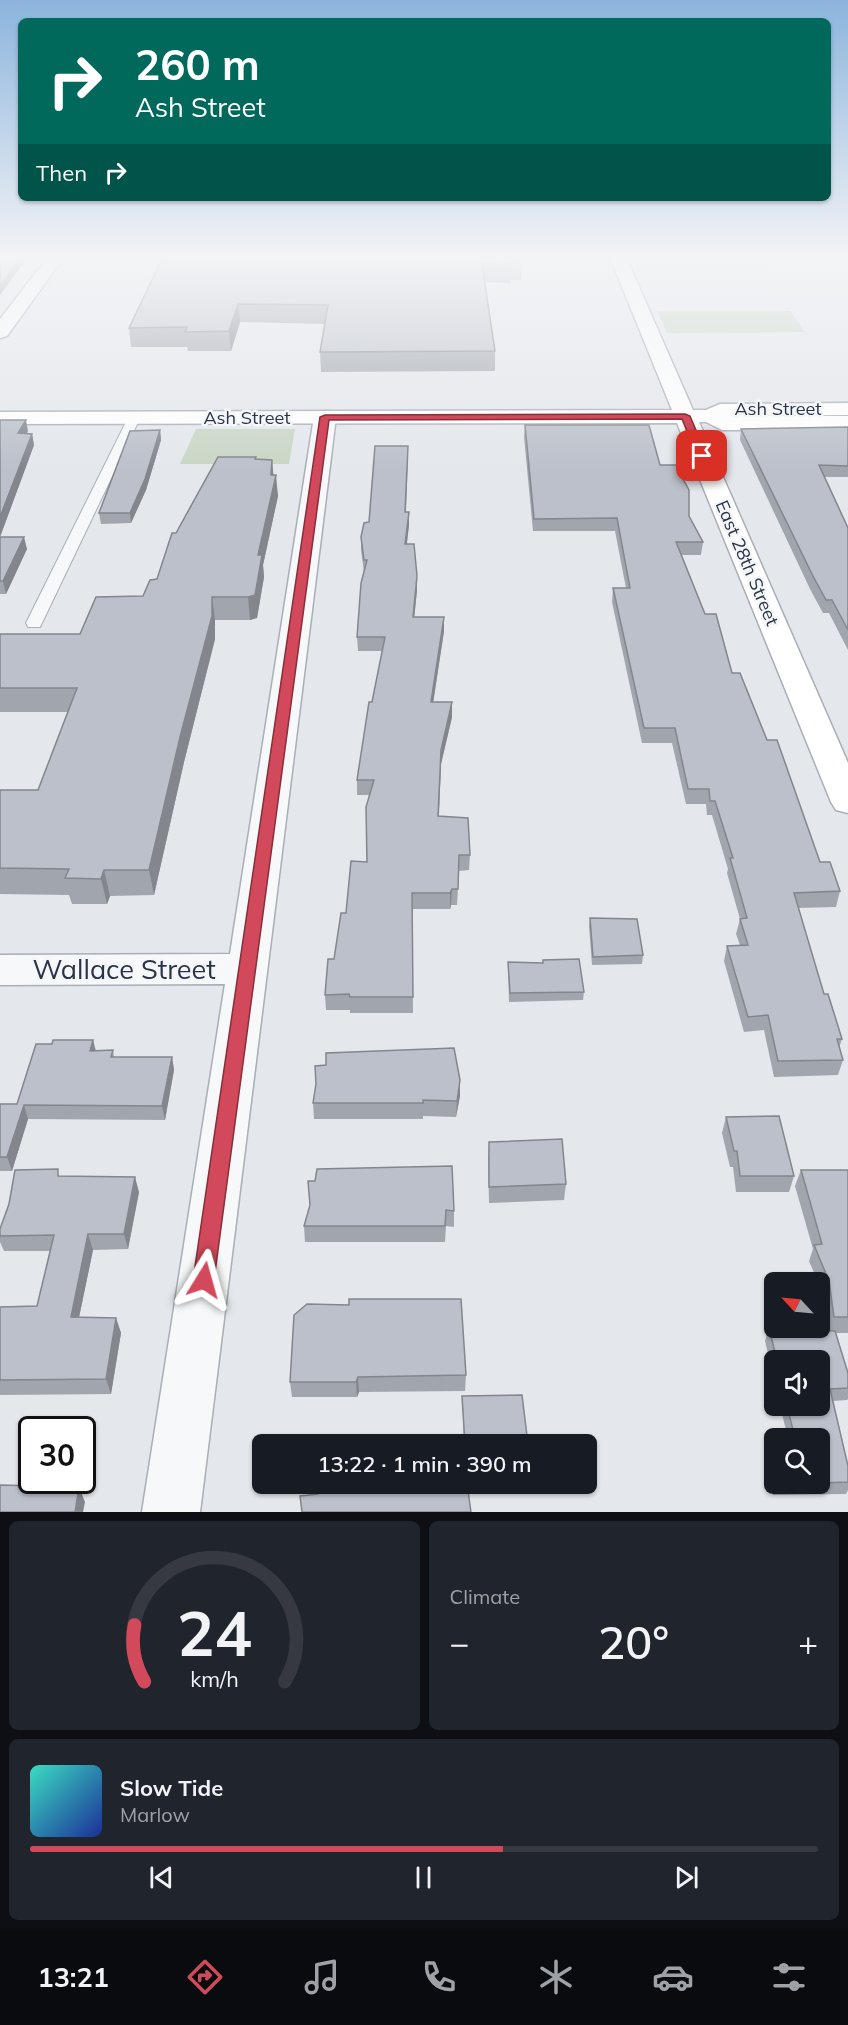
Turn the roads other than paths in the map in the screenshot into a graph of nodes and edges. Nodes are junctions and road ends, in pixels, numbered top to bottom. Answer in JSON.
{"nodes":[{"id":1,"x":654,"y":328,"type":"edge"},
{"id":2,"x":848,"y":409,"type":"edge"},
{"id":3,"x":698,"y":416,"type":"junction"},
{"id":4,"x":325,"y":417,"type":"junction"},
{"id":5,"x":0,"y":418,"type":"edge"},
{"id":6,"x":134,"y":418,"type":"junction"},
{"id":7,"x":848,"y":423,"type":"edge"},
{"id":8,"x":34,"y":623,"type":"dead end"},
{"id":9,"x":848,"y":802,"type":"edge"},
{"id":10,"x":247,"y":969,"type":"junction"},
{"id":11,"x":0,"y":970,"type":"edge"},
{"id":12,"x":171,"y":1512,"type":"edge"}],
"edges":[{"from":1,"to":3,"type":"street","name":"East 28th Street"},
{"from":2,"to":3,"type":"street","name":"Ash Street"},
{"from":3,"to":4,"type":"street","name":"Ash Street"},
{"from":3,"to":7,"type":"street","name":"Ash Street"},
{"from":3,"to":9,"type":"street","name":"East 28th Street"},
{"from":4,"to":6,"type":"street","name":"Ash Street"},
{"from":4,"to":10,"type":"street"},
{"from":5,"to":6,"type":"street","name":"Ash Street"},
{"from":6,"to":8,"type":"lane"},
{"from":10,"to":11,"type":"street","name":"Wallace Street"},
{"from":10,"to":12,"type":"street"}]}
